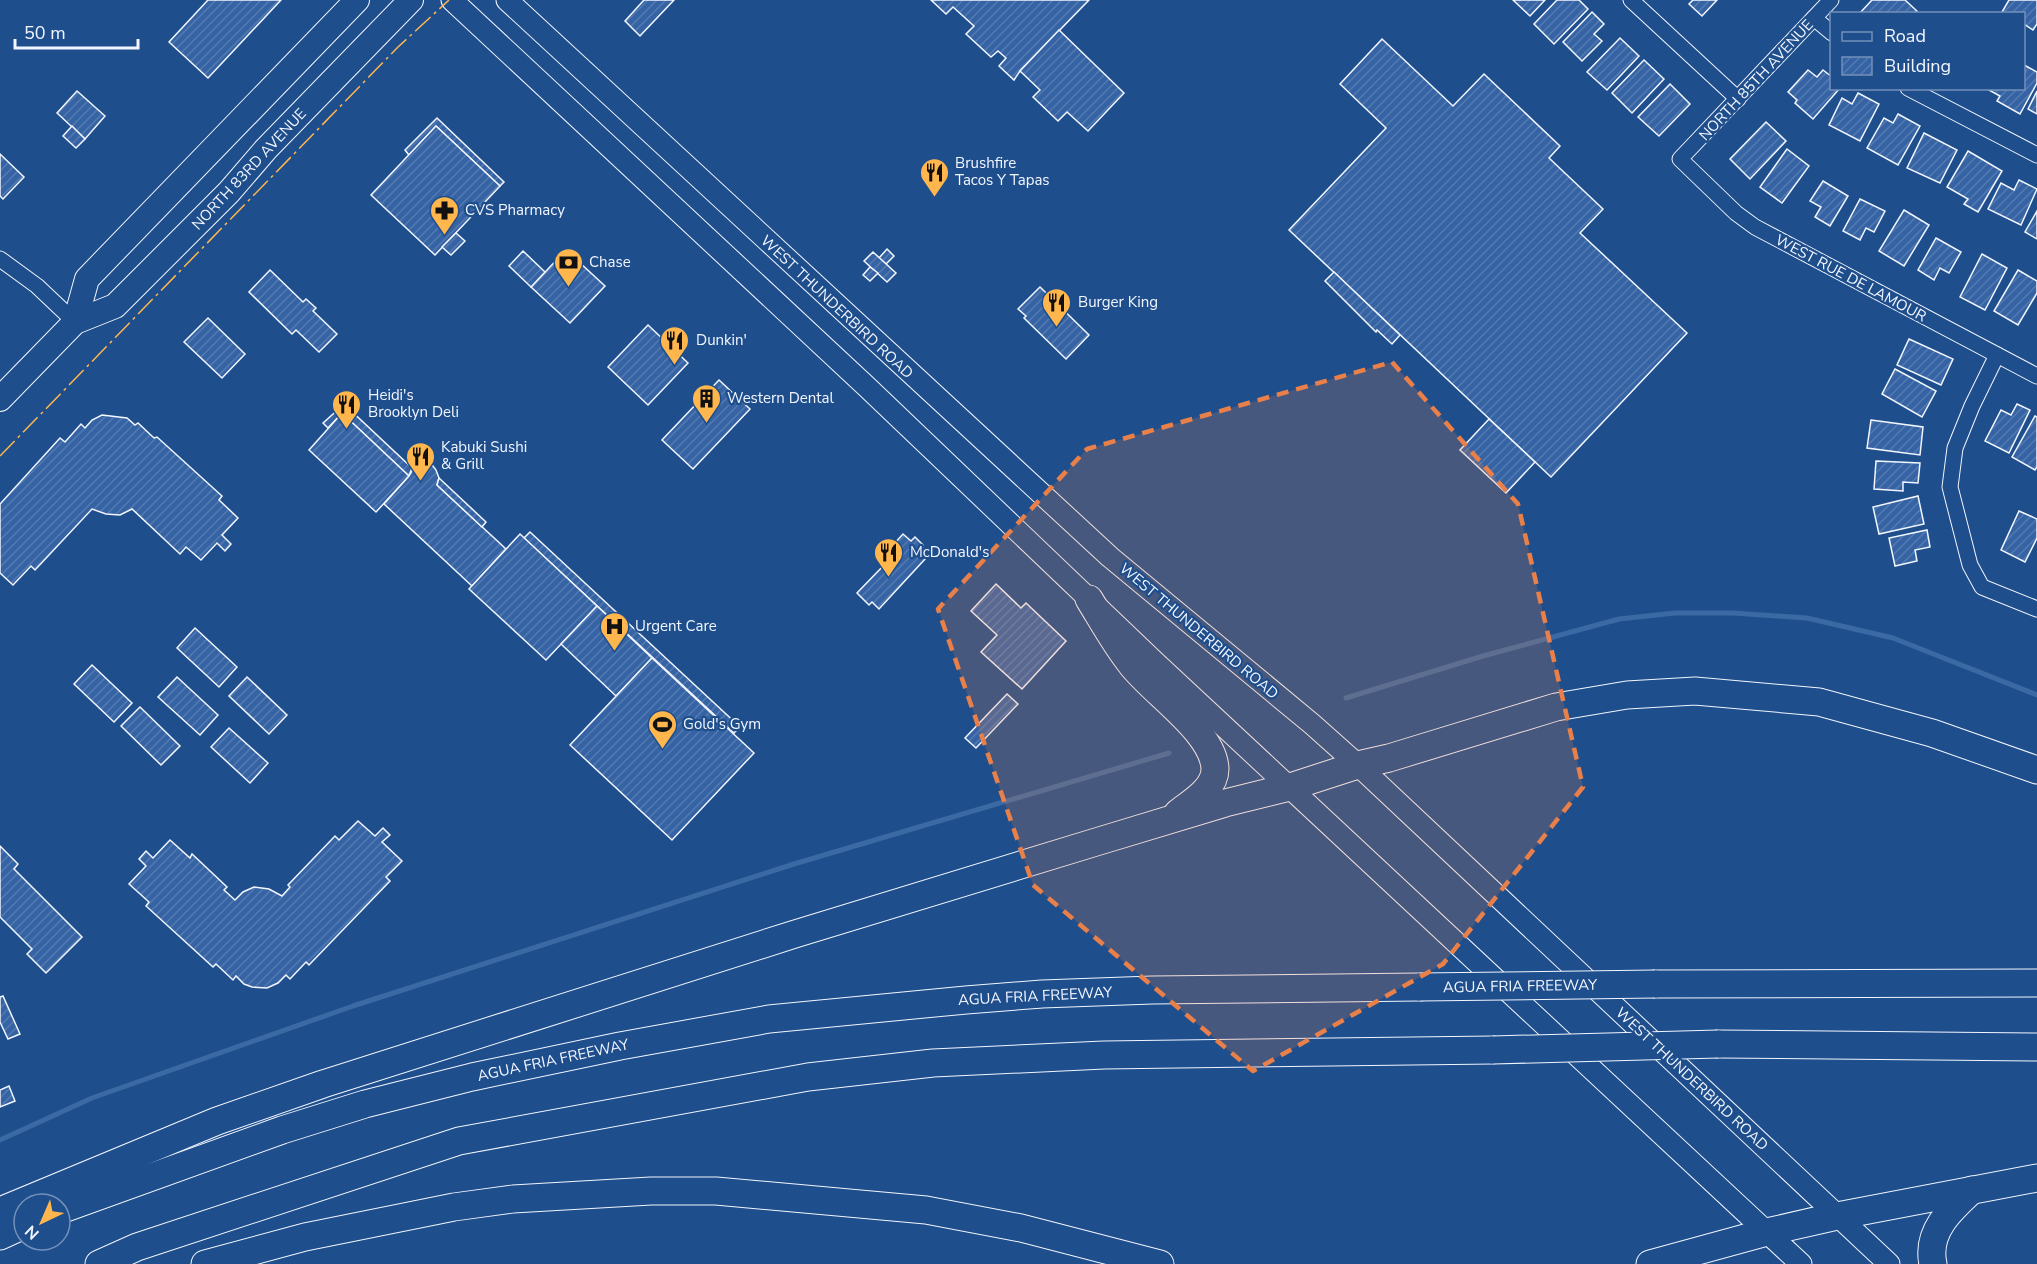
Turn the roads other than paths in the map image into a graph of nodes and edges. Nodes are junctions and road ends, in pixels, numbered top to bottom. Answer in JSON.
{"nodes":[{"id":1,"x":357,"y":0,"type":"edge"},
{"id":2,"x":411,"y":0,"type":"edge"},
{"id":3,"x":452,"y":0,"type":"edge"},
{"id":4,"x":507,"y":0,"type":"edge"},
{"id":5,"x":1631,"y":0,"type":"edge"},
{"id":6,"x":1831,"y":0,"type":"edge"},
{"id":7,"x":1814,"y":18,"type":"junction"},
{"id":8,"x":1830,"y":31,"type":"edge"},
{"id":9,"x":1912,"y":90,"type":"edge"},
{"id":10,"x":1738,"y":99,"type":"junction"},
{"id":11,"x":2037,"y":155,"type":"edge"},
{"id":12,"x":1680,"y":159,"type":"joint"},
{"id":13,"x":0,"y":259,"type":"edge"},
{"id":14,"x":75,"y":322,"type":"junction"},
{"id":15,"x":1997,"y":355,"type":"junction"},
{"id":16,"x":2037,"y":376,"type":"edge"},
{"id":17,"x":0,"y":399,"type":"edge"},
{"id":18,"x":1089,"y":599,"type":"junction"},
{"id":19,"x":2037,"y":609,"type":"edge"},
{"id":20,"x":1358,"y":765,"type":"junction"},
{"id":21,"x":2037,"y":770,"type":"edge"},
{"id":22,"x":1290,"y":787,"type":"junction"},
{"id":23,"x":1168,"y":820,"type":"junction"},
{"id":24,"x":2037,"y":983,"type":"edge"},
{"id":25,"x":2037,"y":1047,"type":"edge"},
{"id":26,"x":2037,"y":1178,"type":"edge"},
{"id":27,"x":1972,"y":1190,"type":"junction"},
{"id":28,"x":72,"y":1206,"type":"edge"},
{"id":29,"x":0,"y":1211,"type":"edge"},
{"id":30,"x":1837,"y":1216,"type":"junction"},
{"id":31,"x":1767,"y":1232,"type":"junction"},
{"id":32,"x":99,"y":1264,"type":"edge"},
{"id":33,"x":205,"y":1264,"type":"edge"},
{"id":34,"x":1160,"y":1264,"type":"edge"},
{"id":35,"x":1650,"y":1264,"type":"edge"},
{"id":36,"x":1802,"y":1264,"type":"edge"},
{"id":37,"x":1889,"y":1264,"type":"edge"},
{"id":38,"x":1933,"y":1264,"type":"edge"}],
"edges":[{"from":1,"to":14,"type":"main road","name":"NORTH 83RD AVENUE"},
{"from":2,"to":14,"type":"main road","name":"NORTH 83RD AVENUE"},
{"from":3,"to":18,"type":"main road"},
{"from":4,"to":20,"type":"main road","name":"WEST THUNDERBIRD ROAD"},
{"from":5,"to":10,"type":"street"},
{"from":6,"to":7,"type":"street","name":"NORTH 85TH AVENUE"},
{"from":7,"to":8,"type":"street"},
{"from":7,"to":10,"type":"street","name":"NORTH 85TH AVENUE"},
{"from":9,"to":11,"type":"street"},
{"from":10,"to":12,"type":"street","name":"NORTH 85TH AVENUE"},
{"from":12,"to":15,"type":"street","name":"WEST RUE DE LAMOUR"},
{"from":13,"to":14,"type":"street"},
{"from":14,"to":17,"type":"main road","name":"NORTH 83RD AVENUE"},
{"from":15,"to":16,"type":"street","name":"WEST RUE DE LAMOUR"},
{"from":15,"to":19,"type":"street"},
{"from":18,"to":22,"type":"main road"},
{"from":18,"to":23,"type":"highway"},
{"from":20,"to":21,"type":"highway"},
{"from":20,"to":22,"type":"highway"},
{"from":20,"to":30,"type":"main road","name":"WEST THUNDERBIRD ROAD"},
{"from":22,"to":23,"type":"highway"},
{"from":22,"to":31,"type":"main road"},
{"from":23,"to":29,"type":"highway"},
{"from":24,"to":28,"type":"highway","name":"AGUA FRIA FREEWAY","bridge":true},
{"from":25,"to":32,"type":"highway","bridge":true},
{"from":26,"to":27,"type":"highway"},
{"from":27,"to":30,"type":"highway"},
{"from":27,"to":38,"type":"highway"},
{"from":30,"to":31,"type":"highway"},
{"from":30,"to":37,"type":"main road","name":"WEST THUNDERBIRD ROAD"},
{"from":31,"to":35,"type":"highway"},
{"from":31,"to":36,"type":"main road"},
{"from":33,"to":34,"type":"highway"}]}
